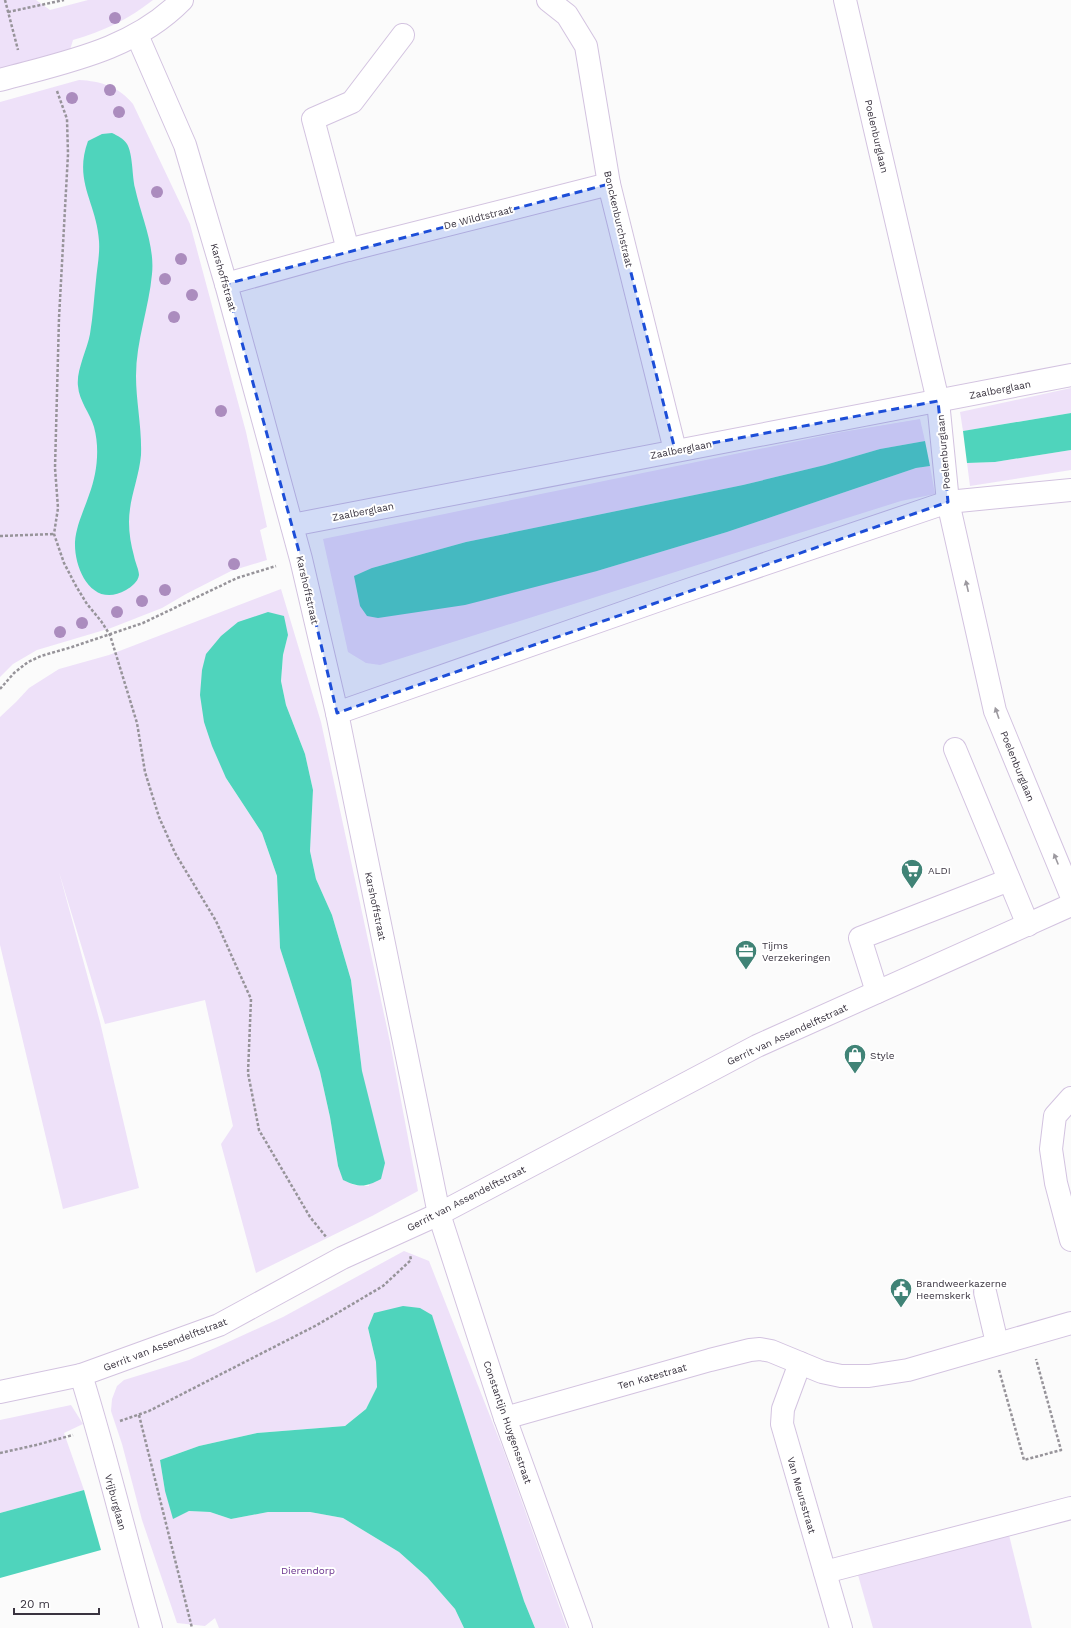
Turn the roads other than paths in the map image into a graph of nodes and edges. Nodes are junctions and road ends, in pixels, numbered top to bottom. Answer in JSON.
{"nodes":[{"id":1,"x":182,"y":0,"type":"edge"},
{"id":2,"x":548,"y":0,"type":"edge"},
{"id":3,"x":845,"y":0,"type":"edge"},
{"id":4,"x":403,"y":35,"type":"dead end"},
{"id":5,"x":137,"y":36,"type":"junction"},
{"id":6,"x":0,"y":80,"type":"edge"},
{"id":7,"x":609,"y":184,"type":"junction"},
{"id":8,"x":348,"y":250,"type":"junction"},
{"id":9,"x":226,"y":284,"type":"junction"},
{"id":10,"x":1071,"y":375,"type":"edge"},
{"id":11,"x":938,"y":401,"type":"junction"},
{"id":12,"x":675,"y":450,"type":"junction"},
{"id":13,"x":1071,"y":490,"type":"edge"},
{"id":14,"x":948,"y":502,"type":"junction"},
{"id":15,"x":292,"y":525,"type":"junction"},
{"id":16,"x":337,"y":713,"type":"junction"},
{"id":17,"x":955,"y":749,"type":"dead end"},
{"id":18,"x":1009,"y":880,"type":"junction"},
{"id":19,"x":1071,"y":895,"type":"edge"},
{"id":20,"x":1071,"y":905,"type":"edge"},
{"id":21,"x":1028,"y":925,"type":"junction"},
{"id":22,"x":877,"y":992,"type":"junction"},
{"id":23,"x":1071,"y":1098,"type":"edge"},
{"id":24,"x":439,"y":1214,"type":"junction"},
{"id":25,"x":1071,"y":1240,"type":"edge"},
{"id":26,"x":985,"y":1292,"type":"dead end"},
{"id":27,"x":1071,"y":1323,"type":"edge"},
{"id":28,"x":995,"y":1344,"type":"junction"},
{"id":29,"x":800,"y":1363,"type":"junction"},
{"id":30,"x":81,"y":1375,"type":"junction"},
{"id":31,"x":0,"y":1392,"type":"edge"},
{"id":32,"x":505,"y":1418,"type":"junction"},
{"id":33,"x":1071,"y":1508,"type":"edge"},
{"id":34,"x":825,"y":1572,"type":"junction"},
{"id":35,"x":151,"y":1628,"type":"edge"},
{"id":36,"x":581,"y":1628,"type":"edge"},
{"id":37,"x":841,"y":1628,"type":"edge"}],
"edges":[{"from":1,"to":5,"type":"street"},
{"from":2,"to":7,"type":"street","name":"Bonckenburchstraat"},
{"from":3,"to":11,"type":"street","name":"Poelenburglaan"},
{"from":4,"to":8,"type":"street"},
{"from":5,"to":6,"type":"street"},
{"from":5,"to":9,"type":"street","name":"Karshoffstraat"},
{"from":7,"to":8,"type":"street","name":"De Wildtstraat"},
{"from":7,"to":12,"type":"street","name":"Bonckenburchstraat"},
{"from":8,"to":9,"type":"street","name":"De Wildtstraat"},
{"from":9,"to":15,"type":"street","name":"Karshoffstraat"},
{"from":10,"to":11,"type":"street","name":"Zaalberglaan"},
{"from":11,"to":12,"type":"street","name":"Zaalberglaan"},
{"from":11,"to":14,"type":"street","name":"Poelenburglaan"},
{"from":12,"to":15,"type":"street","name":"Zaalberglaan"},
{"from":13,"to":14,"type":"street"},
{"from":14,"to":16,"type":"street"},
{"from":19,"to":14,"type":"street","name":"Poelenburglaan","one_way":true},
{"from":15,"to":16,"type":"street","name":"Karshoffstraat"},
{"from":16,"to":24,"type":"street","name":"Karshoffstraat"},
{"from":17,"to":18,"type":"street"},
{"from":18,"to":21,"type":"street"},
{"from":18,"to":22,"type":"street"},
{"from":20,"to":21,"type":"street","name":"Gerrit van Assendelftstraat"},
{"from":21,"to":22,"type":"street","name":"Gerrit van Assendelftstraat"},
{"from":22,"to":24,"type":"street","name":"Gerrit van Assendelftstraat"},
{"from":23,"to":25,"type":"street"},
{"from":24,"to":30,"type":"street","name":"Gerrit van Assendelftstraat"},
{"from":24,"to":32,"type":"street","name":"Constantijn Huygensstraat"},
{"from":26,"to":28,"type":"street"},
{"from":27,"to":28,"type":"street","name":"Ten Katestraat"},
{"from":28,"to":29,"type":"street","name":"Ten Katestraat"},
{"from":29,"to":32,"type":"street","name":"Ten Katestraat"},
{"from":29,"to":34,"type":"street","name":"Van Meursstraat"},
{"from":30,"to":31,"type":"street","name":"Gerrit van Assendelftstraat"},
{"from":30,"to":35,"type":"street","name":"Vrijburglaan"},
{"from":32,"to":36,"type":"street","name":"Constantijn Huygensstraat"},
{"from":33,"to":34,"type":"street"},
{"from":34,"to":37,"type":"street","name":"Van Meursstraat"}]}
